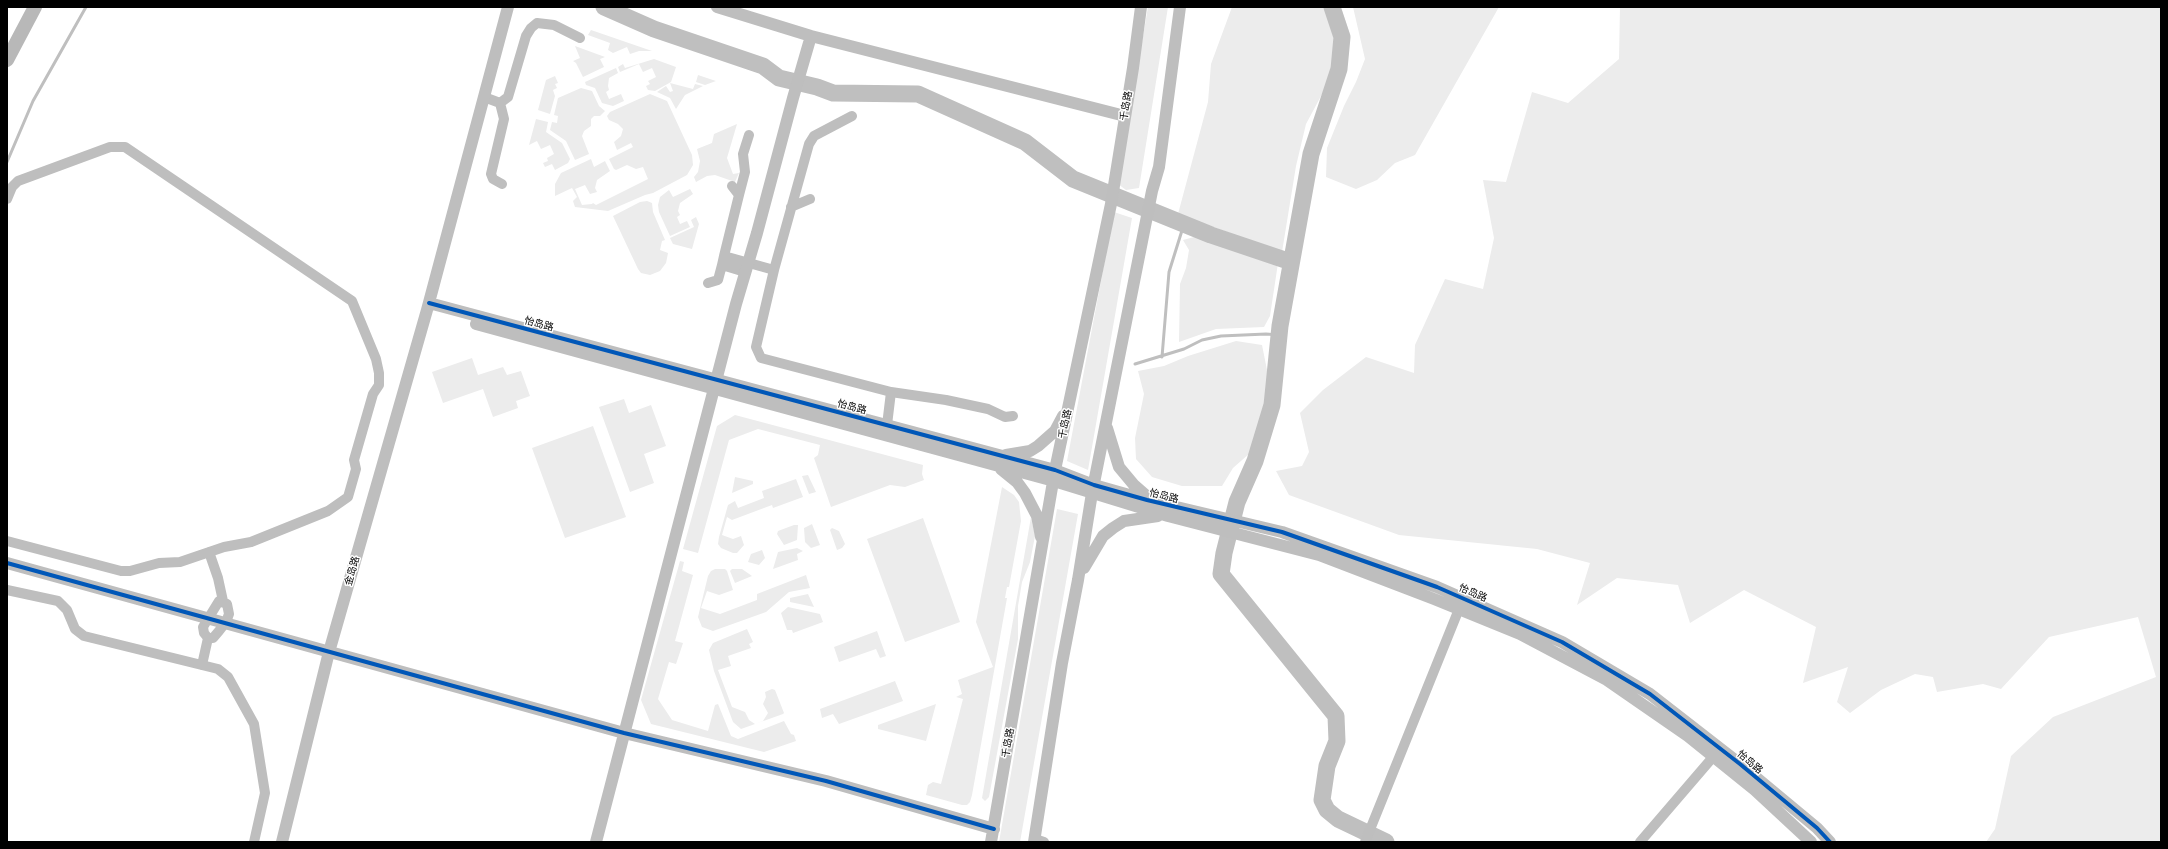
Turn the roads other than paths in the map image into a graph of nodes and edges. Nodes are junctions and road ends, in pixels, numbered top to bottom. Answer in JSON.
{"nodes":[{"id":1,"x":35,"y":7,"type":"edge"},
{"id":2,"x":508,"y":7,"type":"edge"},
{"id":3,"x":717,"y":7,"type":"edge"},
{"id":4,"x":1141,"y":7,"type":"edge"},
{"id":5,"x":1180,"y":7,"type":"edge"},
{"id":6,"x":811,"y":36,"type":"junction"},
{"id":7,"x":580,"y":38,"type":"dead end"},
{"id":8,"x":7,"y":60,"type":"edge"},
{"id":9,"x":484,"y":97,"type":"junction"},
{"id":10,"x":500,"y":103,"type":"junction"},
{"id":11,"x":852,"y":116,"type":"dead end"},
{"id":12,"x":1124,"y":116,"type":"junction"},
{"id":13,"x":749,"y":135,"type":"dead end"},
{"id":14,"x":502,"y":184,"type":"dead end"},
{"id":15,"x":732,"y":186,"type":"dead end"},
{"id":16,"x":739,"y":195,"type":"junction"},
{"id":17,"x":7,"y":199,"type":"edge"},
{"id":18,"x":810,"y":199,"type":"dead end"},
{"id":19,"x":791,"y":207,"type":"junction"},
{"id":20,"x":723,"y":260,"type":"junction"},
{"id":21,"x":747,"y":268,"type":"junction"},
{"id":22,"x":774,"y":270,"type":"junction"},
{"id":23,"x":708,"y":283,"type":"dead end"},
{"id":24,"x":428,"y":306,"type":"junction"},
{"id":25,"x":716,"y":383,"type":"junction"},
{"id":26,"x":891,"y":392,"type":"junction"},
{"id":27,"x":1070,"y":402,"type":"junction"},
{"id":28,"x":1013,"y":416,"type":"dead end"},
{"id":29,"x":887,"y":425,"type":"junction"},
{"id":30,"x":1106,"y":426,"type":"junction"},
{"id":31,"x":997,"y":460,"type":"junction"},
{"id":32,"x":1055,"y":476,"type":"junction"},
{"id":33,"x":1093,"y":489,"type":"junction"},
{"id":34,"x":1155,"y":502,"type":"junction"},
{"id":35,"x":1168,"y":516,"type":"junction"},
{"id":36,"x":1207,"y":520,"type":"junction"},
{"id":37,"x":7,"y":541,"type":"edge"},
{"id":38,"x":1043,"y":544,"type":"junction"},
{"id":39,"x":209,"y":552,"type":"junction"},
{"id":40,"x":7,"y":563,"type":"edge"},
{"id":41,"x":1078,"y":580,"type":"junction"},
{"id":42,"x":7,"y":590,"type":"edge"},
{"id":43,"x":223,"y":601,"type":"junction"},
{"id":44,"x":1460,"y":609,"type":"junction"},
{"id":45,"x":208,"y":617,"type":"junction"},
{"id":46,"x":226,"y":622,"type":"junction"},
{"id":47,"x":208,"y":638,"type":"junction"},
{"id":48,"x":329,"y":652,"type":"junction"},
{"id":49,"x":202,"y":666,"type":"junction"},
{"id":50,"x":624,"y":733,"type":"junction"},
{"id":51,"x":1713,"y":756,"type":"junction"},
{"id":52,"x":994,"y":829,"type":"junction"},
{"id":53,"x":1038,"y":841,"type":"edge"},
{"id":54,"x":254,"y":842,"type":"edge"},
{"id":55,"x":282,"y":842,"type":"edge"},
{"id":56,"x":596,"y":842,"type":"edge"},
{"id":57,"x":992,"y":842,"type":"edge"},
{"id":58,"x":1365,"y":842,"type":"edge"},
{"id":59,"x":1640,"y":842,"type":"edge"},
{"id":60,"x":1811,"y":842,"type":"edge"},
{"id":61,"x":1830,"y":842,"type":"edge"}],
"edges":[{"from":1,"to":8,"type":"main road"},
{"from":2,"to":9,"type":"street","name":"金岛路"},
{"from":3,"to":6,"type":"street"},
{"from":4,"to":12,"type":"street","name":"千岛路"},
{"from":5,"to":30,"type":"street"},
{"from":6,"to":12,"type":"street"},
{"from":6,"to":21,"type":"street"},
{"from":7,"to":10,"type":"street"},
{"from":9,"to":10,"type":"street"},
{"from":9,"to":24,"type":"street","name":"金岛路"},
{"from":10,"to":14,"type":"street"},
{"from":11,"to":19,"type":"street"},
{"from":12,"to":27,"type":"street","name":"千岛路"},
{"from":13,"to":16,"type":"street"},
{"from":15,"to":16,"type":"street"},
{"from":16,"to":20,"type":"street"},
{"from":17,"to":39,"type":"street"},
{"from":18,"to":19,"type":"street"},
{"from":19,"to":22,"type":"street"},
{"from":20,"to":21,"type":"street"},
{"from":20,"to":23,"type":"street"},
{"from":21,"to":22,"type":"street"},
{"from":21,"to":25,"type":"street"},
{"from":22,"to":26,"type":"street"},
{"from":24,"to":25,"type":"street"},
{"from":24,"to":48,"type":"street","name":"金岛路"},
{"from":25,"to":29,"type":"street","name":"怡岛路"},
{"from":25,"to":31,"type":"street"},
{"from":25,"to":50,"type":"street"},
{"from":26,"to":28,"type":"street"},
{"from":26,"to":29,"type":"street"},
{"from":27,"to":31,"type":"street"},
{"from":27,"to":32,"type":"street","name":"千岛路"},
{"from":29,"to":31,"type":"street","name":"怡岛路"},
{"from":30,"to":33,"type":"street"},
{"from":30,"to":34,"type":"street"},
{"from":31,"to":32,"type":"street","name":"怡岛路"},
{"from":31,"to":38,"type":"street"},
{"from":32,"to":33,"type":"street","name":"怡岛路"},
{"from":32,"to":38,"type":"street","name":"千岛路"},
{"from":33,"to":34,"type":"street","name":"怡岛路"},
{"from":33,"to":35,"type":"street"},
{"from":33,"to":41,"type":"street"},
{"from":34,"to":36,"type":"street","name":"怡岛路"},
{"from":35,"to":36,"type":"street"},
{"from":35,"to":41,"type":"street"},
{"from":36,"to":44,"type":"street"},
{"from":36,"to":61,"type":"street","name":"怡岛路"},
{"from":37,"to":39,"type":"street"},
{"from":38,"to":52,"type":"street","name":"千岛路"},
{"from":39,"to":43,"type":"street"},
{"from":40,"to":45,"type":"street"},
{"from":41,"to":53,"type":"street"},
{"from":42,"to":49,"type":"street"},
{"from":43,"to":45,"type":"street"},
{"from":43,"to":46,"type":"street"},
{"from":44,"to":51,"type":"street"},
{"from":44,"to":58,"type":"street"},
{"from":45,"to":46,"type":"street"},
{"from":45,"to":47,"type":"street"},
{"from":46,"to":47,"type":"street"},
{"from":46,"to":48,"type":"street"},
{"from":47,"to":49,"type":"street"},
{"from":48,"to":50,"type":"street"},
{"from":48,"to":55,"type":"street","name":"金岛路"},
{"from":49,"to":54,"type":"street"},
{"from":50,"to":52,"type":"street"},
{"from":50,"to":56,"type":"street"},
{"from":51,"to":59,"type":"street"},
{"from":51,"to":60,"type":"street"},
{"from":52,"to":57,"type":"street","name":"千岛路"}]}
